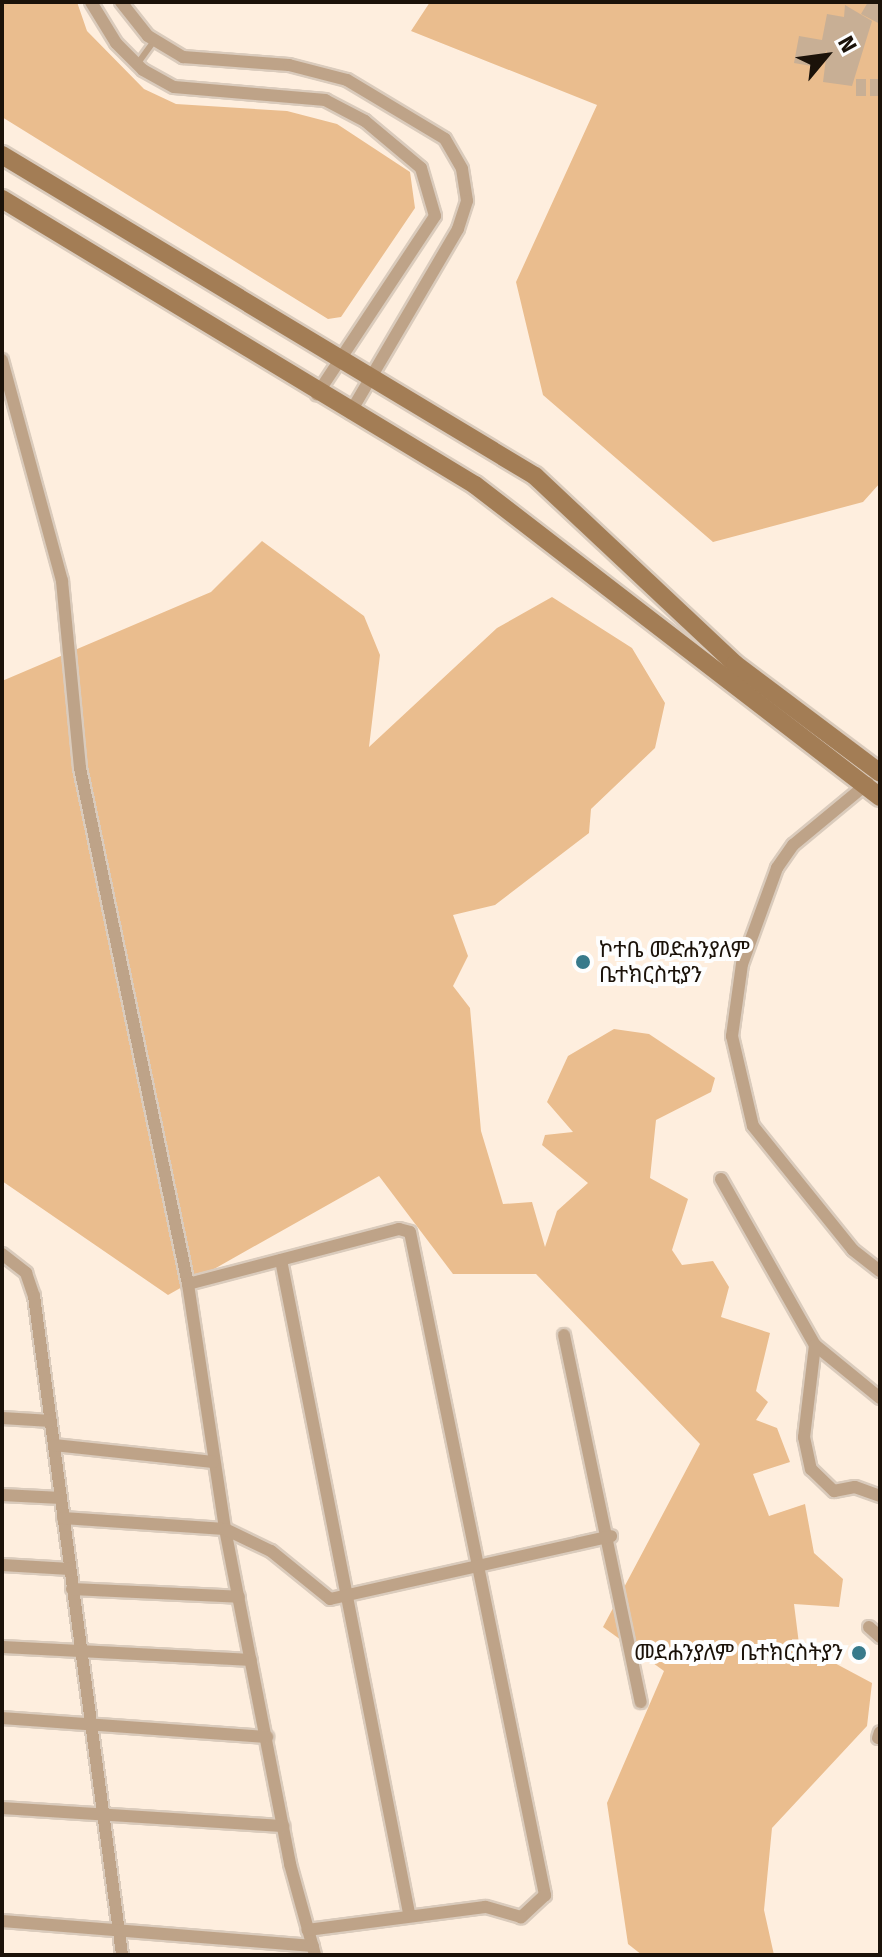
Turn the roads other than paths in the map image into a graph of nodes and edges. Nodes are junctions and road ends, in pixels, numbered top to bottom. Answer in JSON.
{"nodes":[{"id":1,"x":91,"y":2,"type":"edge"},
{"id":2,"x":121,"y":2,"type":"edge"},
{"id":3,"x":155,"y":40,"type":"junction"},
{"id":4,"x":137,"y":64,"type":"junction"},
{"id":5,"x":2,"y":155,"type":"edge"},
{"id":6,"x":2,"y":199,"type":"edge"},
{"id":7,"x":2,"y":360,"type":"edge"},
{"id":8,"x":339,"y":362,"type":"junction"},
{"id":9,"x":370,"y":379,"type":"junction"},
{"id":10,"x":317,"y":395,"type":"junction"},
{"id":11,"x":350,"y":413,"type":"junction"},
{"id":12,"x":731,"y":670,"type":"junction"},
{"id":13,"x":877,"y":779,"type":"edge"},
{"id":14,"x":721,"y":1179,"type":"dead end"},
{"id":15,"x":2,"y":1254,"type":"edge"},
{"id":16,"x":281,"y":1260,"type":"junction"},
{"id":17,"x":880,"y":1271,"type":"edge"},
{"id":18,"x":188,"y":1284,"type":"junction"},
{"id":19,"x":564,"y":1335,"type":"dead end"},
{"id":20,"x":815,"y":1345,"type":"junction"},
{"id":21,"x":880,"y":1398,"type":"edge"},
{"id":22,"x":2,"y":1418,"type":"edge"},
{"id":23,"x":51,"y":1421,"type":"junction"},
{"id":24,"x":54,"y":1445,"type":"junction"},
{"id":25,"x":213,"y":1462,"type":"junction"},
{"id":26,"x":2,"y":1495,"type":"edge"},
{"id":27,"x":880,"y":1496,"type":"edge"},
{"id":28,"x":61,"y":1498,"type":"junction"},
{"id":29,"x":63,"y":1518,"type":"junction"},
{"id":30,"x":225,"y":1529,"type":"junction"},
{"id":31,"x":611,"y":1536,"type":"junction"},
{"id":32,"x":481,"y":1559,"type":"junction"},
{"id":33,"x":2,"y":1565,"type":"edge"},
{"id":34,"x":70,"y":1569,"type":"junction"},
{"id":35,"x":72,"y":1589,"type":"junction"},
{"id":36,"x":348,"y":1595,"type":"junction"},
{"id":37,"x":239,"y":1597,"type":"junction"},
{"id":38,"x":869,"y":1627,"type":"dead end"},
{"id":39,"x":880,"y":1637,"type":"edge"},
{"id":40,"x":2,"y":1647,"type":"edge"},
{"id":41,"x":80,"y":1652,"type":"junction"},
{"id":42,"x":251,"y":1660,"type":"junction"},
{"id":43,"x":641,"y":1702,"type":"dead end"},
{"id":44,"x":2,"y":1718,"type":"edge"},
{"id":45,"x":92,"y":1726,"type":"junction"},
{"id":46,"x":267,"y":1737,"type":"junction"},
{"id":47,"x":2,"y":1808,"type":"edge"},
{"id":48,"x":103,"y":1815,"type":"junction"},
{"id":49,"x":283,"y":1826,"type":"junction"},
{"id":50,"x":409,"y":1913,"type":"junction"},
{"id":51,"x":2,"y":1921,"type":"edge"},
{"id":52,"x":122,"y":1927,"type":"junction"},
{"id":53,"x":307,"y":1930,"type":"junction"},
{"id":54,"x":314,"y":1951,"type":"edge"},
{"id":55,"x":122,"y":1955,"type":"edge"}],
"edges":[{"from":1,"to":4,"type":"street"},
{"from":2,"to":3,"type":"street"},
{"from":3,"to":4,"type":"lane"},
{"from":3,"to":9,"type":"street"},
{"from":4,"to":8,"type":"street"},
{"from":5,"to":8,"type":"main road"},
{"from":6,"to":10,"type":"main road"},
{"from":7,"to":18,"type":"street"},
{"from":8,"to":9,"type":"main road"},
{"from":8,"to":10,"type":"street"},
{"from":9,"to":11,"type":"street"},
{"from":9,"to":12,"type":"main road"},
{"from":10,"to":11,"type":"main road"},
{"from":11,"to":12,"type":"main road"},
{"from":12,"to":13,"type":"main road"},
{"from":13,"to":17,"type":"street"},
{"from":14,"to":20,"type":"street"},
{"from":15,"to":23,"type":"street"},
{"from":16,"to":18,"type":"street"},
{"from":16,"to":32,"type":"street"},
{"from":16,"to":36,"type":"street"},
{"from":18,"to":25,"type":"street"},
{"from":19,"to":31,"type":"street"},
{"from":20,"to":21,"type":"street"},
{"from":20,"to":27,"type":"street"},
{"from":22,"to":23,"type":"street"},
{"from":23,"to":24,"type":"street"},
{"from":24,"to":25,"type":"street"},
{"from":24,"to":28,"type":"street"},
{"from":25,"to":30,"type":"street"},
{"from":26,"to":28,"type":"street"},
{"from":28,"to":29,"type":"street"},
{"from":29,"to":30,"type":"street"},
{"from":29,"to":34,"type":"street"},
{"from":30,"to":36,"type":"street"},
{"from":30,"to":37,"type":"street"},
{"from":31,"to":32,"type":"street"},
{"from":31,"to":43,"type":"street"},
{"from":32,"to":36,"type":"street"},
{"from":32,"to":50,"type":"street"},
{"from":33,"to":34,"type":"street"},
{"from":34,"to":35,"type":"street"},
{"from":35,"to":37,"type":"street"},
{"from":35,"to":41,"type":"street"},
{"from":36,"to":50,"type":"street"},
{"from":37,"to":42,"type":"street"},
{"from":38,"to":39,"type":"street"},
{"from":40,"to":41,"type":"street"},
{"from":41,"to":42,"type":"street"},
{"from":41,"to":45,"type":"street"},
{"from":42,"to":46,"type":"street"},
{"from":44,"to":45,"type":"street"},
{"from":45,"to":46,"type":"street"},
{"from":45,"to":48,"type":"street"},
{"from":46,"to":49,"type":"street"},
{"from":47,"to":48,"type":"street"},
{"from":48,"to":49,"type":"street"},
{"from":48,"to":52,"type":"street"},
{"from":49,"to":53,"type":"street"},
{"from":50,"to":53,"type":"street"},
{"from":51,"to":52,"type":"street"},
{"from":52,"to":54,"type":"street"},
{"from":52,"to":55,"type":"street"},
{"from":53,"to":54,"type":"street"}]}
